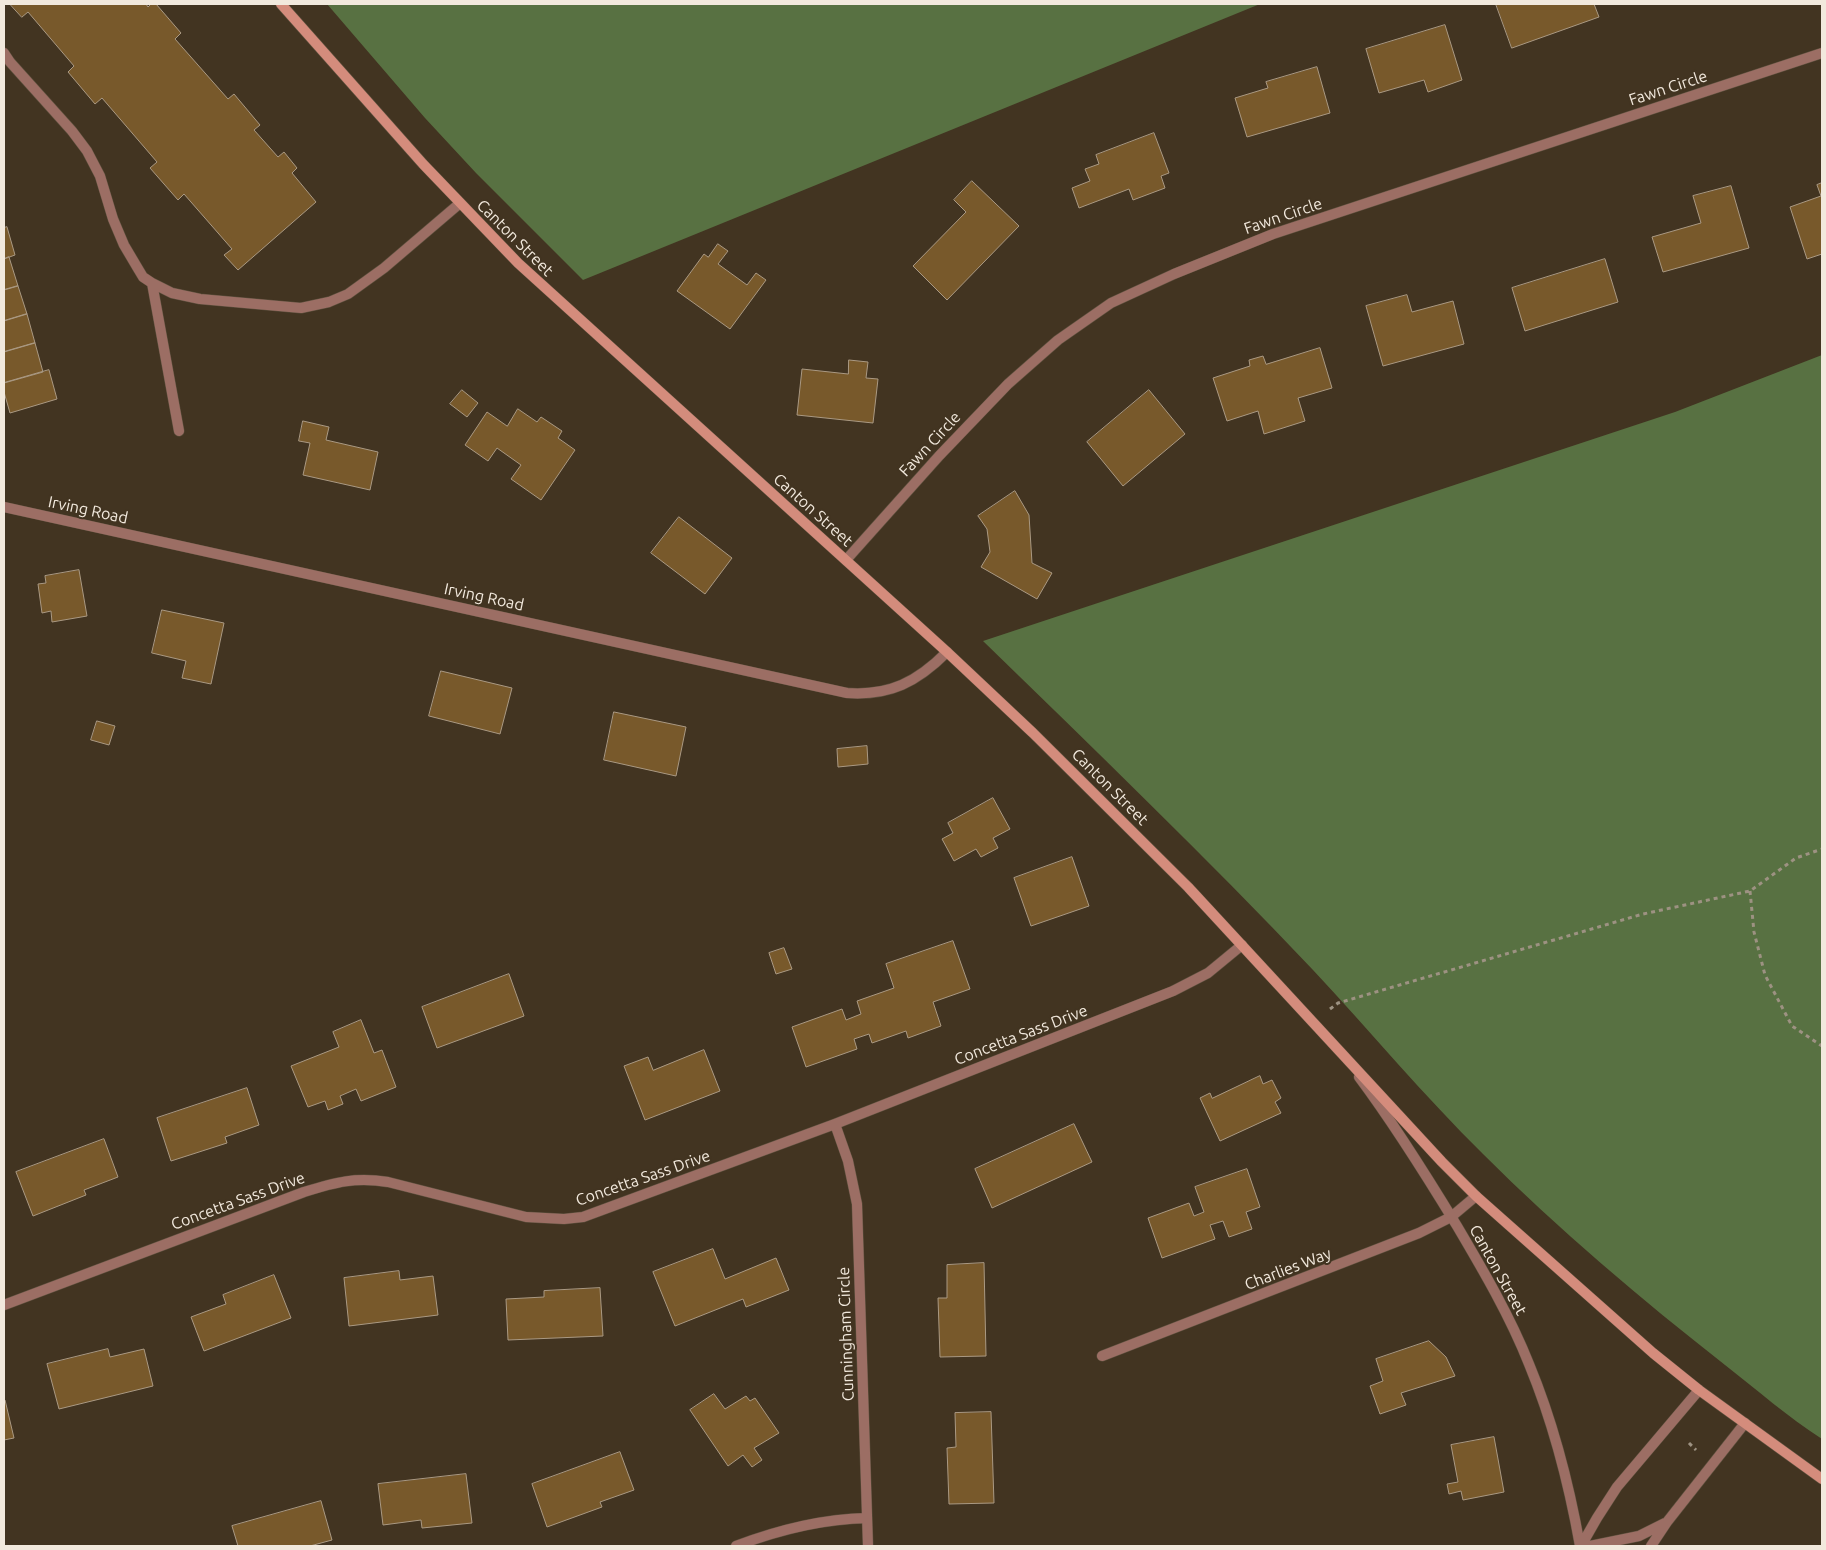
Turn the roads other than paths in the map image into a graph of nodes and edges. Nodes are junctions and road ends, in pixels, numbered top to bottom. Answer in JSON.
{"nodes":[{"id":1,"x":281,"y":4,"type":"edge"},
{"id":2,"x":4,"y":52,"type":"edge"},
{"id":3,"x":1822,"y":53,"type":"edge"},
{"id":4,"x":459,"y":204,"type":"junction"},
{"id":5,"x":152,"y":283,"type":"junction"},
{"id":6,"x":179,"y":431,"type":"dead end"},
{"id":7,"x":4,"y":507,"type":"edge"},
{"id":8,"x":846,"y":560,"type":"junction"},
{"id":9,"x":947,"y":652,"type":"junction"},
{"id":10,"x":1242,"y":945,"type":"junction"},
{"id":11,"x":1328,"y":1037,"type":"junction"},
{"id":12,"x":835,"y":1124,"type":"junction"},
{"id":13,"x":1476,"y":1196,"type":"junction"},
{"id":14,"x":1451,"y":1217,"type":"junction"},
{"id":15,"x":4,"y":1305,"type":"edge"},
{"id":16,"x":1102,"y":1356,"type":"dead end"},
{"id":17,"x":1699,"y":1390,"type":"junction"},
{"id":18,"x":1745,"y":1424,"type":"junction"},
{"id":19,"x":1822,"y":1479,"type":"edge"},
{"id":20,"x":867,"y":1518,"type":"junction"},
{"id":21,"x":1667,"y":1522,"type":"junction"},
{"id":22,"x":736,"y":1546,"type":"edge"},
{"id":23,"x":868,"y":1546,"type":"edge"},
{"id":24,"x":1580,"y":1546,"type":"edge"},
{"id":25,"x":1590,"y":1546,"type":"edge"},
{"id":26,"x":1651,"y":1546,"type":"edge"}],
"edges":[{"from":1,"to":4,"type":"main road","name":"Canton Street"},
{"from":2,"to":5,"type":"street"},
{"from":3,"to":8,"type":"street","name":"Fawn Circle"},
{"from":4,"to":5,"type":"street"},
{"from":4,"to":8,"type":"main road","name":"Canton Street"},
{"from":5,"to":6,"type":"street"},
{"from":7,"to":9,"type":"street","name":"Irving Road"},
{"from":8,"to":9,"type":"main road","name":"Canton Street"},
{"from":9,"to":10,"type":"main road","name":"Canton Street"},
{"from":10,"to":11,"type":"main road","name":"Canton Street"},
{"from":10,"to":12,"type":"street","name":"Concetta Sass Drive"},
{"from":11,"to":13,"type":"main road","name":"Canton Street"},
{"from":11,"to":14,"type":"street","name":"Canton Street"},
{"from":12,"to":15,"type":"street","name":"Concetta Sass Drive"},
{"from":12,"to":20,"type":"street","name":"Cunningham Circle"},
{"from":13,"to":14,"type":"street","name":"Charlies Way"},
{"from":13,"to":17,"type":"main road","name":"Canton Street"},
{"from":14,"to":16,"type":"street","name":"Charlies Way"},
{"from":14,"to":24,"type":"street","name":"Canton Street"},
{"from":17,"to":18,"type":"main road","name":"Canton Street"},
{"from":17,"to":24,"type":"street","name":"Canton Street"},
{"from":18,"to":19,"type":"main road","name":"Canton Street"},
{"from":18,"to":21,"type":"street"},
{"from":20,"to":22,"type":"street"},
{"from":20,"to":23,"type":"street","name":"Cunningham Circle"},
{"from":21,"to":25,"type":"street"},
{"from":21,"to":26,"type":"street"}]}
